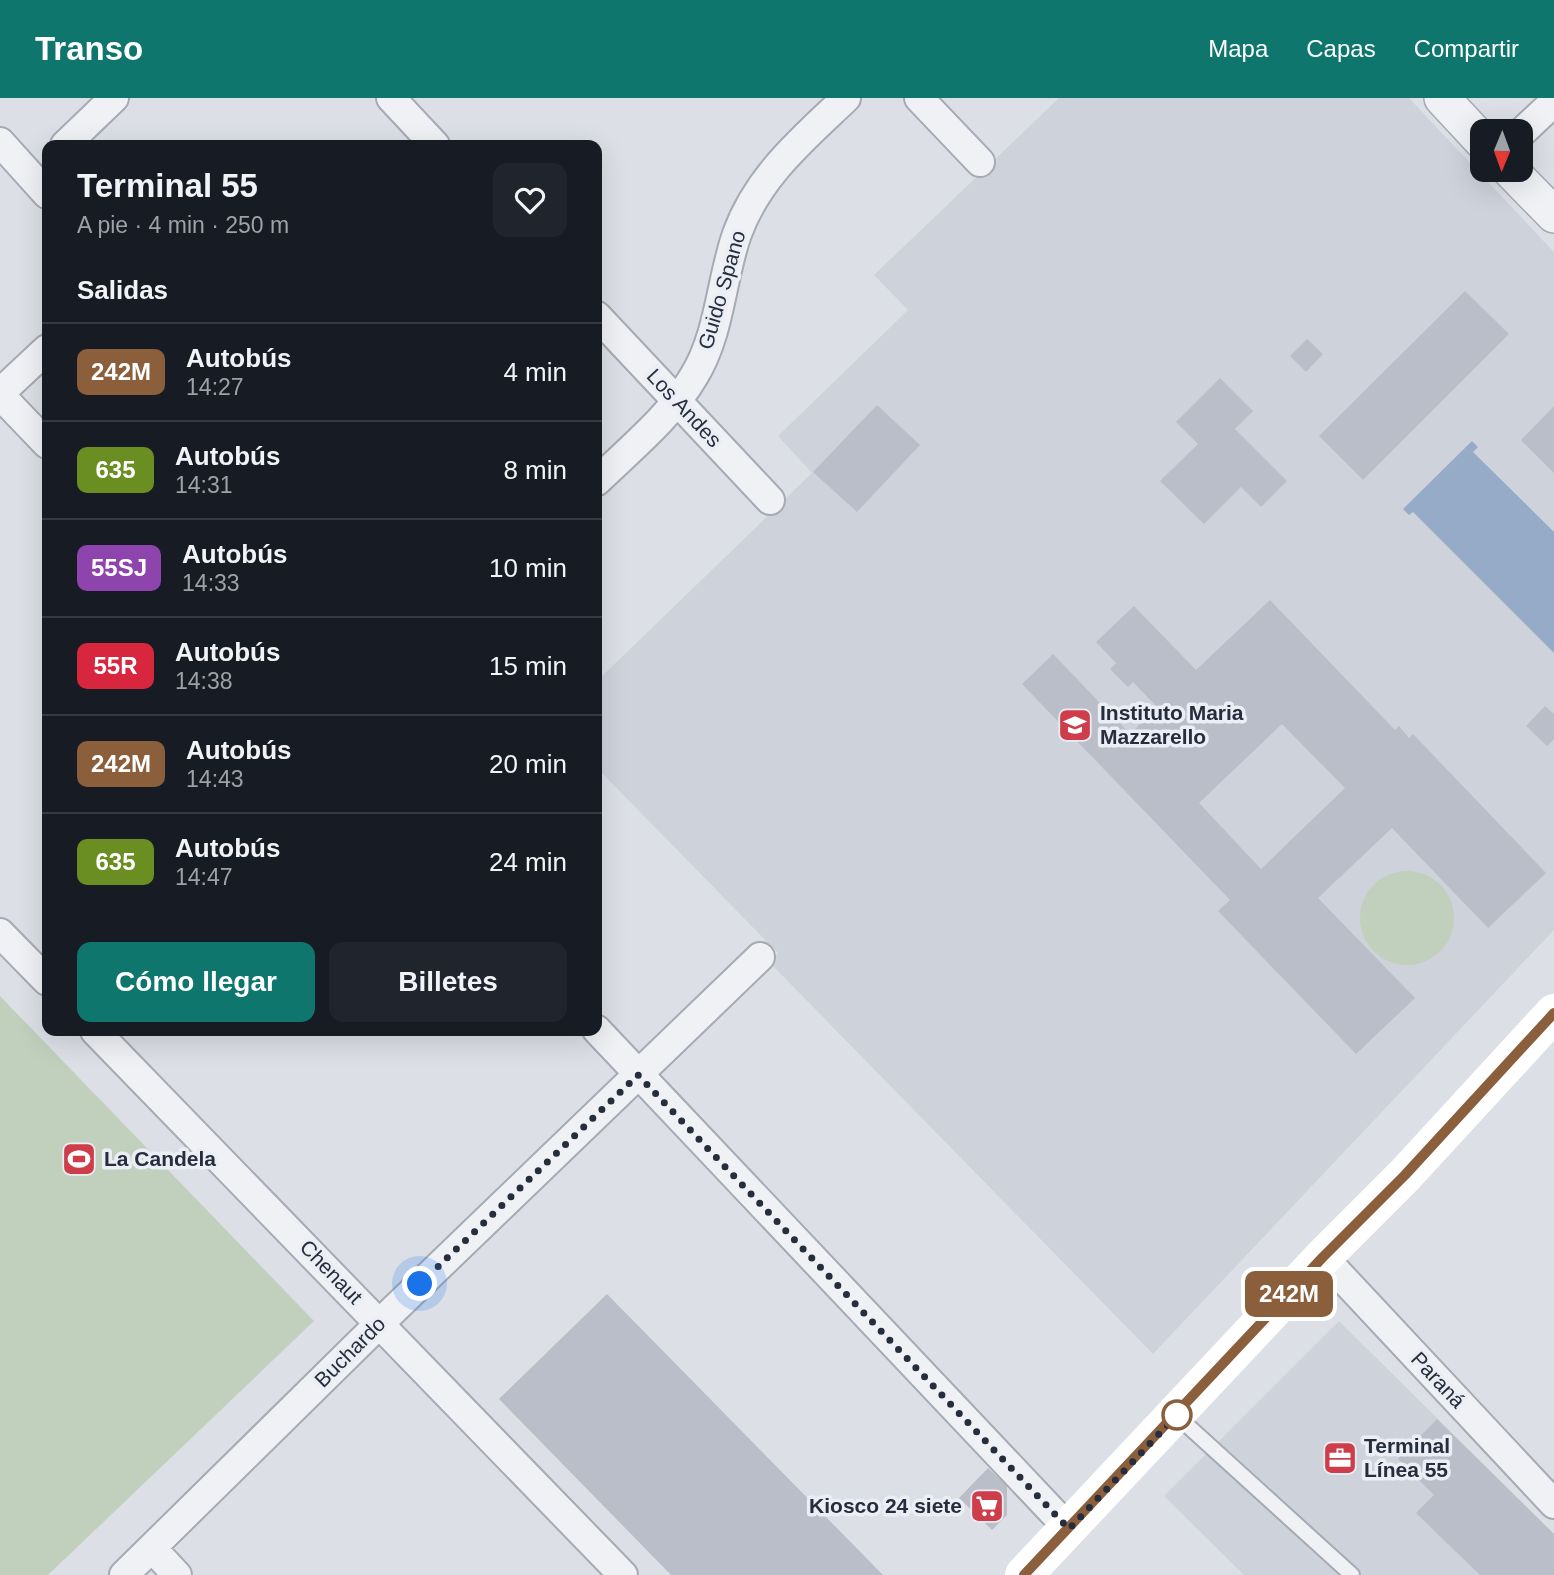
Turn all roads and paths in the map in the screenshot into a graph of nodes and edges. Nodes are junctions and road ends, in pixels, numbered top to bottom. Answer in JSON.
{"nodes":[{"id":1,"x":114,"y":98,"type":"edge"},
{"id":2,"x":391,"y":98,"type":"edge"},
{"id":3,"x":845,"y":98,"type":"edge"},
{"id":4,"x":919,"y":98,"type":"edge"},
{"id":5,"x":1442,"y":98,"type":"edge"},
{"id":6,"x":1554,"y":102,"type":"edge"},
{"id":7,"x":1533,"y":122,"type":"edge"},
{"id":8,"x":1470,"y":128,"type":"edge"},
{"id":9,"x":70,"y":140,"type":"edge"},
{"id":10,"x":430,"y":140,"type":"edge"},
{"id":11,"x":0,"y":142,"type":"edge"},
{"id":12,"x":979,"y":162,"type":"dead end"},
{"id":13,"x":42,"y":176,"type":"edge"},
{"id":14,"x":1522,"y":182,"type":"edge"},
{"id":15,"x":1554,"y":215,"type":"edge"},
{"id":16,"x":602,"y":321,"type":"edge"},
{"id":17,"x":42,"y":354,"type":"edge"},
{"id":18,"x":0,"y":394,"type":"edge"},
{"id":19,"x":676,"y":400,"type":"junction"},
{"id":20,"x":42,"y":439,"type":"edge"},
{"id":21,"x":602,"y":476,"type":"edge"},
{"id":22,"x":770,"y":500,"type":"dead end"},
{"id":23,"x":0,"y":933,"type":"edge"},
{"id":24,"x":760,"y":957,"type":"dead end"},
{"id":25,"x":42,"y":976,"type":"edge"},
{"id":26,"x":1554,"y":1013,"type":"edge"},
{"id":27,"x":602,"y":1035,"type":"edge"},
{"id":28,"x":100,"y":1036,"type":"edge"},
{"id":29,"x":638,"y":1075,"type":"junction"},
{"id":30,"x":1323,"y":1257,"type":"junction"},
{"id":31,"x":381,"y":1322,"type":"junction"},
{"id":32,"x":1177,"y":1416,"type":"junction"},
{"id":33,"x":1554,"y":1504,"type":"edge"},
{"id":34,"x":1069,"y":1529,"type":"junction"},
{"id":35,"x":152,"y":1548,"type":"junction"},
{"id":36,"x":124,"y":1575,"type":"edge"},
{"id":37,"x":177,"y":1575,"type":"edge"},
{"id":38,"x":623,"y":1575,"type":"edge"},
{"id":39,"x":1024,"y":1575,"type":"edge"},
{"id":40,"x":1352,"y":1575,"type":"edge"}],
"edges":[{"from":1,"to":9,"type":"street"},
{"from":2,"to":10,"type":"street"},
{"from":3,"to":19,"type":"street","name":"Guido Spano"},
{"from":4,"to":12,"type":"street"},
{"from":5,"to":8,"type":"street"},
{"from":6,"to":7,"type":"street"},
{"from":11,"to":13,"type":"street"},
{"from":14,"to":15,"type":"street"},
{"from":16,"to":19,"type":"street","name":"Los Andes"},
{"from":17,"to":18,"type":"street"},
{"from":18,"to":20,"type":"street"},
{"from":19,"to":21,"type":"street","name":"Guido Spano"},
{"from":19,"to":22,"type":"street","name":"Los Andes"},
{"from":23,"to":25,"type":"street"},
{"from":24,"to":29,"type":"street","name":"Buchardo"},
{"from":26,"to":30,"type":"main road"},
{"from":27,"to":29,"type":"street"},
{"from":28,"to":31,"type":"street","name":"Chenaut"},
{"from":29,"to":31,"type":"street","name":"Buchardo"},
{"from":29,"to":34,"type":"street"},
{"from":30,"to":32,"type":"main road"},
{"from":30,"to":33,"type":"street","name":"Paraná"},
{"from":31,"to":35,"type":"street","name":"Buchardo"},
{"from":31,"to":38,"type":"street","name":"Chenaut"},
{"from":32,"to":34,"type":"main road"},
{"from":32,"to":40,"type":"lane"},
{"from":34,"to":39,"type":"main road"},
{"from":35,"to":36,"type":"street","name":"Buchardo"},
{"from":35,"to":37,"type":"street"}]}
